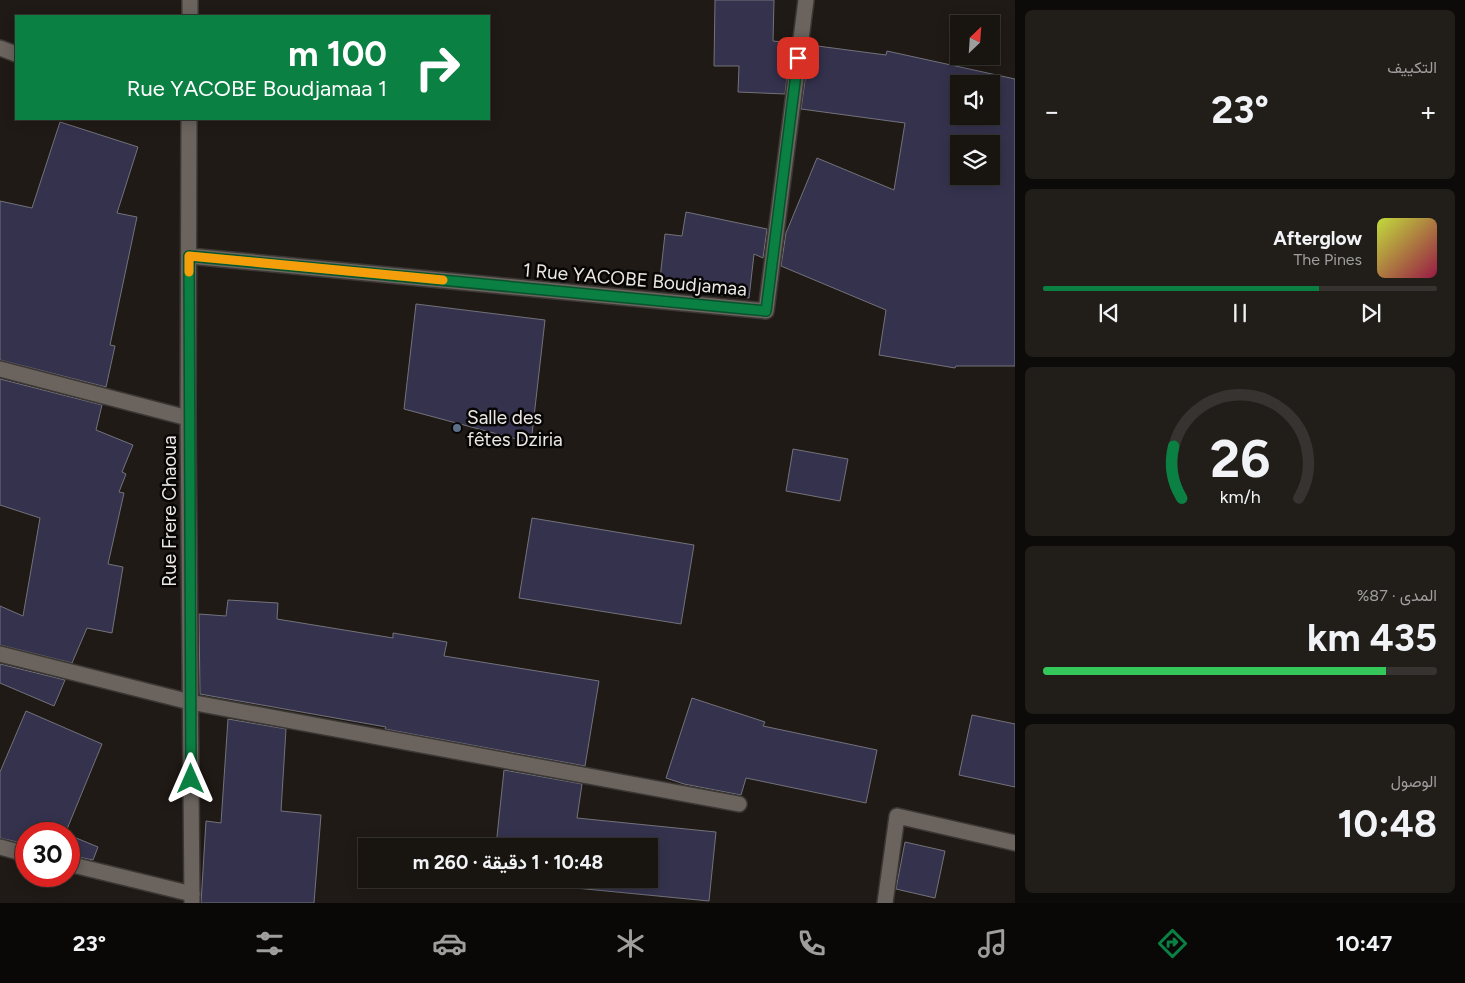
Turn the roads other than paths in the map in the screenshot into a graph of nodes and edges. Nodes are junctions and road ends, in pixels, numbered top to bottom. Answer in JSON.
{"nodes":[{"id":1,"x":190,"y":0,"type":"edge"},
{"id":2,"x":806,"y":0,"type":"edge"},
{"id":3,"x":190,"y":15,"type":"edge"},
{"id":4,"x":0,"y":48,"type":"edge"},
{"id":5,"x":15,"y":54,"type":"edge"},
{"id":6,"x":189,"y":120,"type":"edge"},
{"id":7,"x":189,"y":256,"type":"junction"},
{"id":8,"x":0,"y":369,"type":"edge"},
{"id":9,"x":188,"y":418,"type":"junction"},
{"id":10,"x":0,"y":654,"type":"edge"},
{"id":11,"x":190,"y":702,"type":"junction"},
{"id":12,"x":739,"y":804,"type":"dead end"},
{"id":13,"x":1015,"y":843,"type":"edge"},
{"id":14,"x":0,"y":847,"type":"edge"},
{"id":15,"x":15,"y":851,"type":"edge"},
{"id":16,"x":80,"y":867,"type":"edge"},
{"id":17,"x":192,"y":899,"type":"edge"},
{"id":18,"x":885,"y":903,"type":"edge"}],
"edges":[{"from":1,"to":3,"type":"street"},
{"from":2,"to":7,"type":"street","name":"1 Rue YACOBE Boudjamaa"},
{"from":4,"to":5,"type":"street"},
{"from":6,"to":7,"type":"street","name":"Rue Frere Chaoua"},
{"from":7,"to":9,"type":"street","name":"Rue Frere Chaoua"},
{"from":8,"to":9,"type":"street"},
{"from":9,"to":11,"type":"street","name":"Rue Frere Chaoua"},
{"from":10,"to":11,"type":"street"},
{"from":11,"to":12,"type":"street"},
{"from":11,"to":17,"type":"street","name":"Rue Frere Chaoua"},
{"from":13,"to":18,"type":"street"},
{"from":14,"to":15,"type":"street"},
{"from":16,"to":17,"type":"street"}]}
